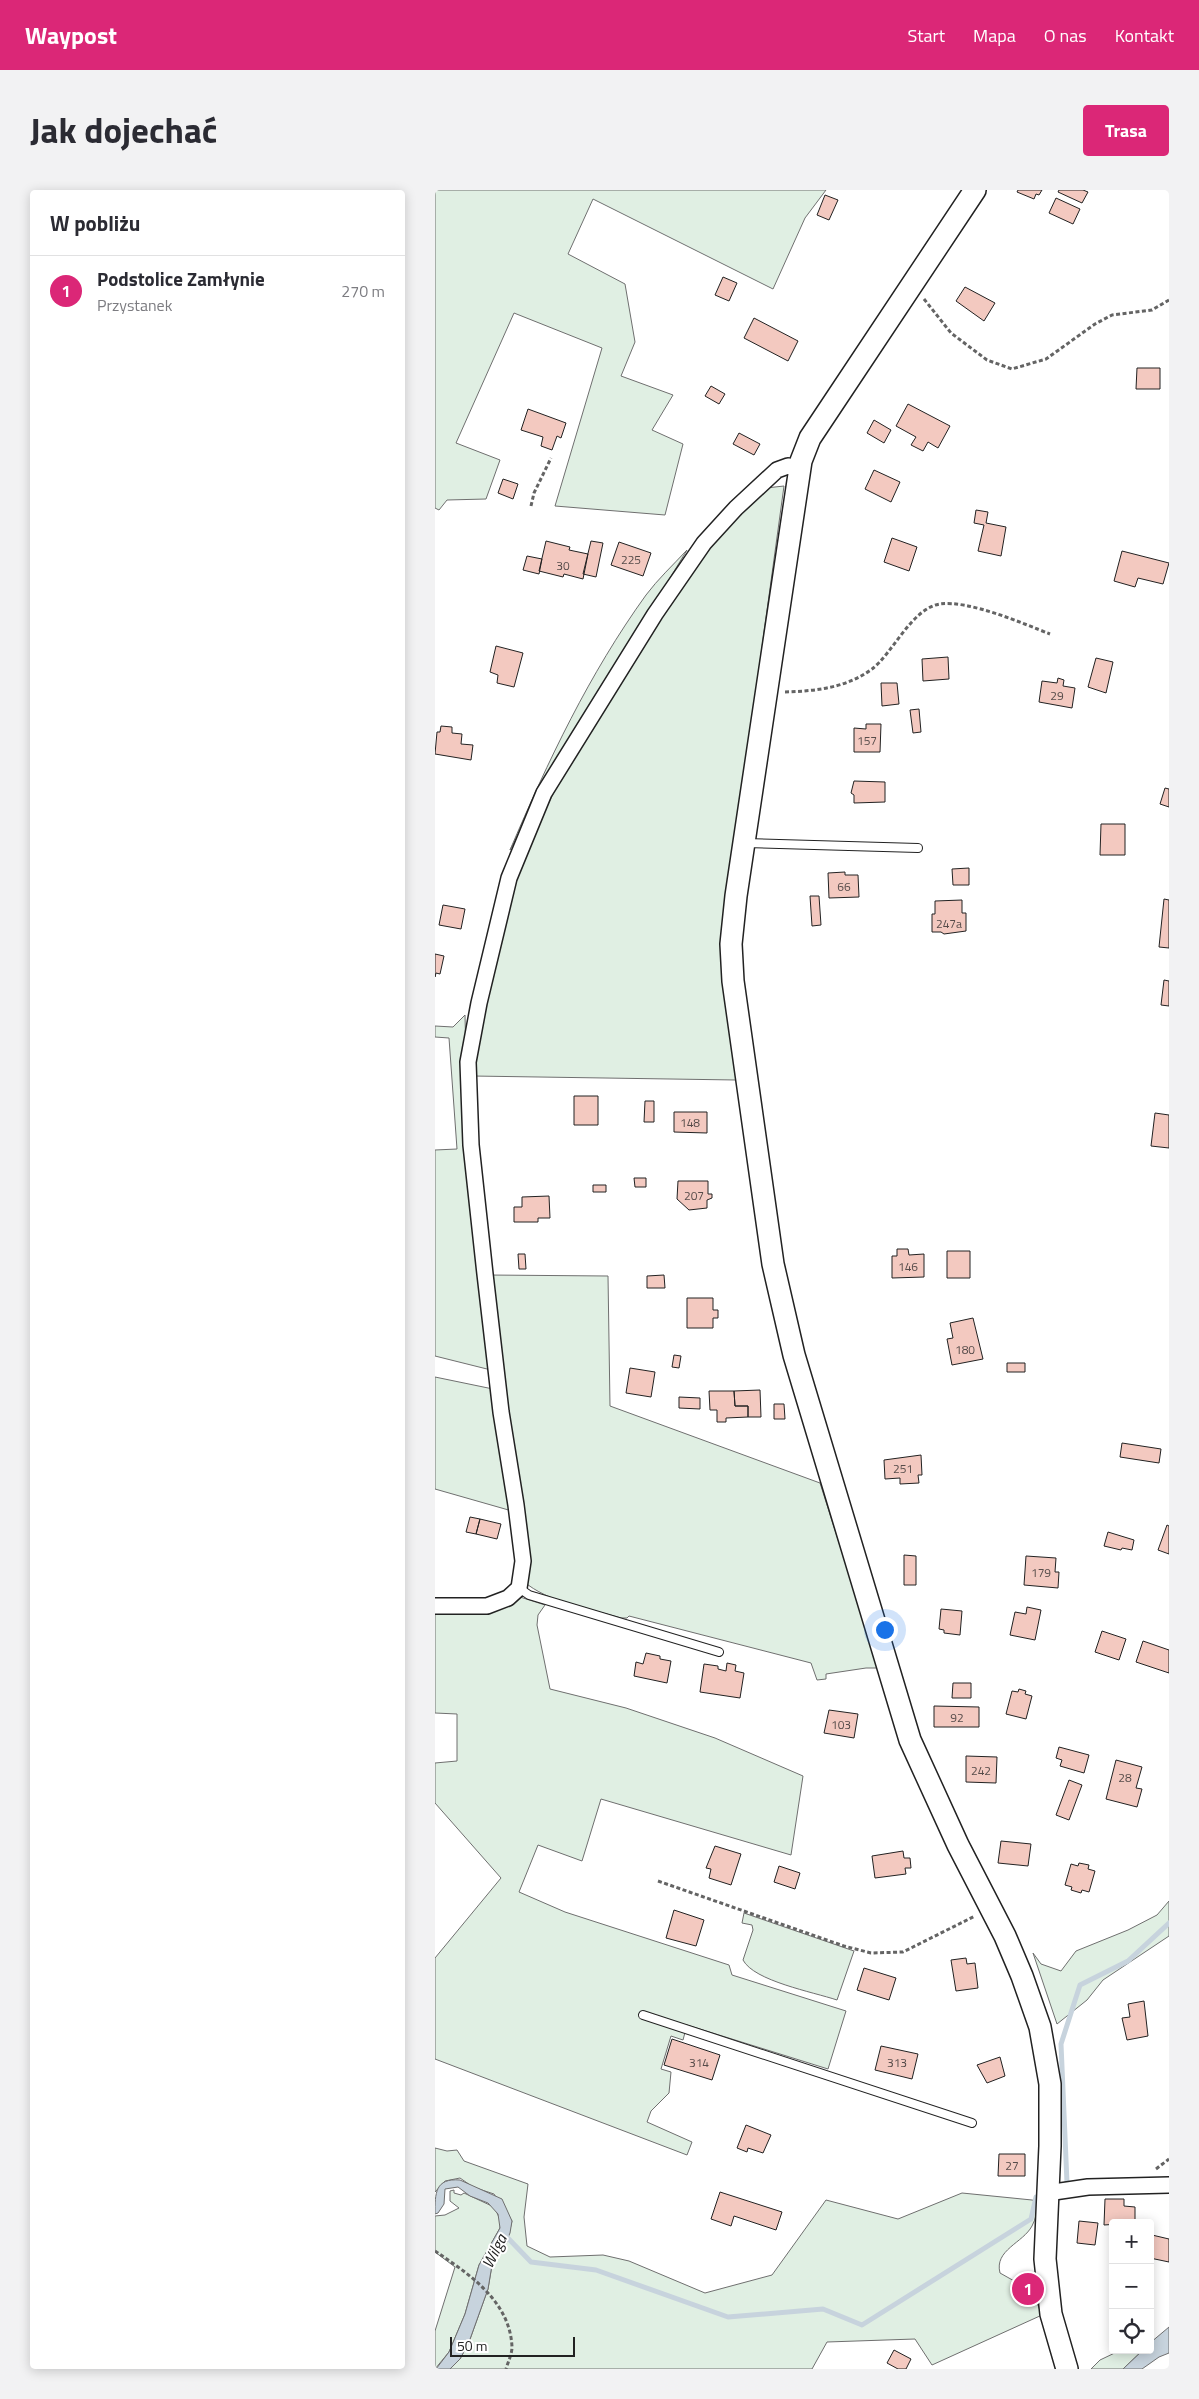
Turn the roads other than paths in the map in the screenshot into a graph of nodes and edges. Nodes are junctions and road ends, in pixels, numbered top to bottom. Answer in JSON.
{"nodes":[{"id":1,"x":975,"y":190,"type":"edge"},
{"id":2,"x":799,"y":468,"type":"junction"},
{"id":3,"x":744,"y":843,"type":"junction"},
{"id":4,"x":918,"y":848,"type":"dead end"},
{"id":5,"x":519,"y":1588,"type":"junction"},
{"id":6,"x":435,"y":1606,"type":"edge"},
{"id":7,"x":719,"y":1652,"type":"dead end"},
{"id":8,"x":643,"y":2015,"type":"dead end"},
{"id":9,"x":972,"y":2123,"type":"dead end"},
{"id":10,"x":1169,"y":2185,"type":"edge"},
{"id":11,"x":1047,"y":2193,"type":"junction"},
{"id":12,"x":1067,"y":2369,"type":"edge"}],
"edges":[{"from":1,"to":2,"type":"street"},
{"from":2,"to":3,"type":"street"},
{"from":2,"to":5,"type":"street"},
{"from":3,"to":4,"type":"lane"},
{"from":3,"to":11,"type":"street"},
{"from":5,"to":6,"type":"street"},
{"from":5,"to":7,"type":"lane"},
{"from":8,"to":9,"type":"lane"},
{"from":10,"to":11,"type":"street"},
{"from":11,"to":12,"type":"street"}]}
